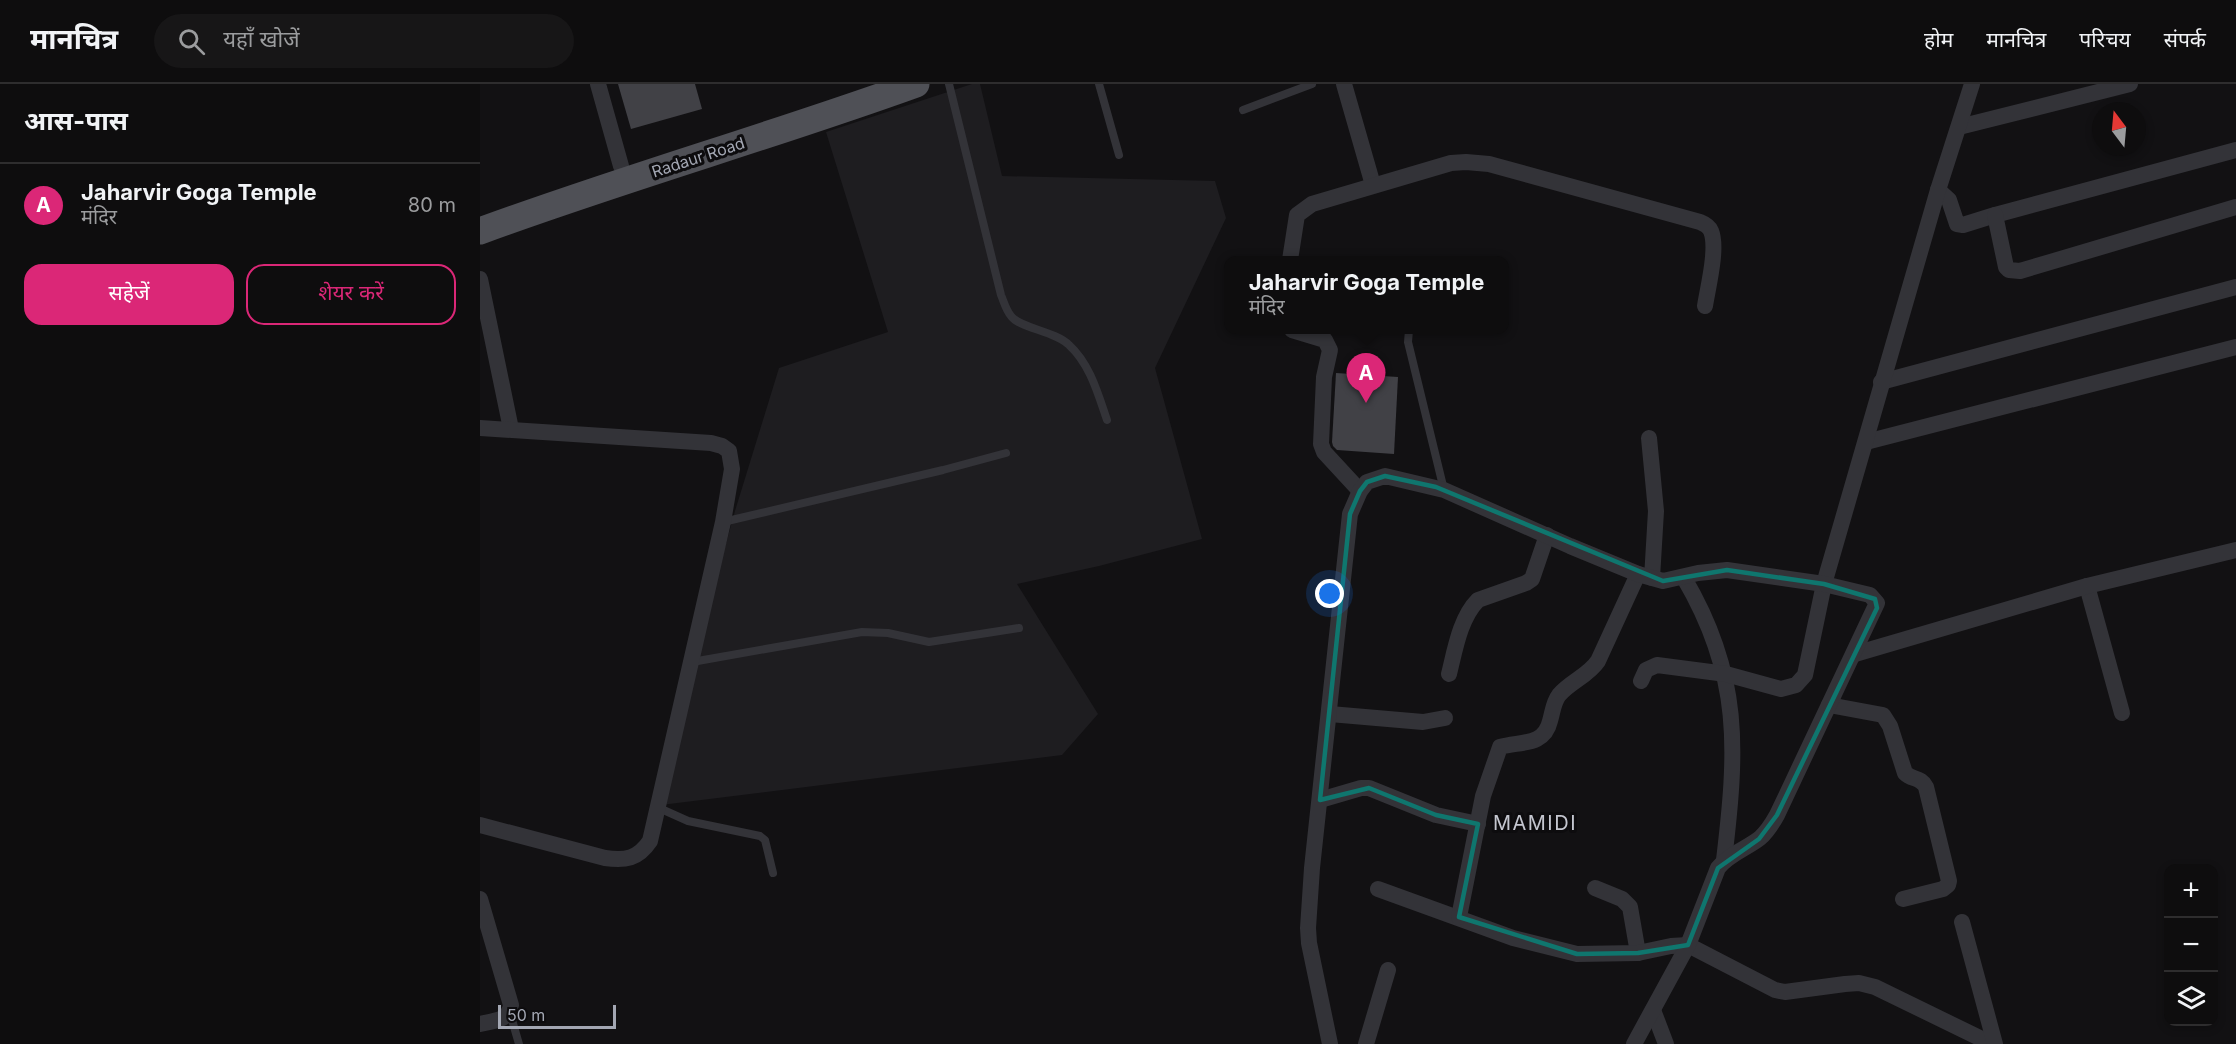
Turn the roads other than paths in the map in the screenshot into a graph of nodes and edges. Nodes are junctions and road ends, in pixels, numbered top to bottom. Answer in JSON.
{"nodes":[{"id":1,"x":598,"y":84,"type":"edge"},
{"id":2,"x":866,"y":84,"type":"edge"},
{"id":3,"x":916,"y":84,"type":"edge"},
{"id":4,"x":949,"y":84,"type":"edge"},
{"id":5,"x":1099,"y":84,"type":"edge"},
{"id":6,"x":1312,"y":84,"type":"edge"},
{"id":7,"x":1344,"y":84,"type":"edge"},
{"id":8,"x":1972,"y":84,"type":"edge"},
{"id":9,"x":2130,"y":84,"type":"edge"},
{"id":10,"x":1243,"y":110,"type":"dead end"},
{"id":11,"x":1959,"y":127,"type":"junction"},
{"id":12,"x":2236,"y":150,"type":"edge"},
{"id":13,"x":1119,"y":155,"type":"dead end"},
{"id":14,"x":621,"y":166,"type":"junction"},
{"id":15,"x":1373,"y":185,"type":"junction"},
{"id":16,"x":1938,"y":190,"type":"junction"},
{"id":17,"x":2236,"y":207,"type":"edge"},
{"id":18,"x":1995,"y":215,"type":"junction"},
{"id":19,"x":480,"y":217,"type":"edge"},
{"id":20,"x":480,"y":231,"type":"edge"},
{"id":21,"x":1291,"y":256,"type":"edge"},
{"id":22,"x":480,"y":279,"type":"edge"},
{"id":23,"x":2236,"y":287,"type":"edge"},
{"id":24,"x":1705,"y":306,"type":"dead end"},
{"id":25,"x":1308,"y":334,"type":"edge"},
{"id":26,"x":1408,"y":334,"type":"edge"},
{"id":27,"x":2236,"y":347,"type":"edge"},
{"id":28,"x":1881,"y":382,"type":"junction"},
{"id":29,"x":1107,"y":420,"type":"dead end"},
{"id":30,"x":480,"y":428,"type":"edge"},
{"id":31,"x":511,"y":429,"type":"junction"},
{"id":32,"x":1649,"y":438,"type":"dead end"},
{"id":33,"x":1866,"y":442,"type":"junction"},
{"id":34,"x":1006,"y":453,"type":"dead end"},
{"id":35,"x":1444,"y":490,"type":"junction"},
{"id":36,"x":1360,"y":491,"type":"junction"},
{"id":37,"x":723,"y":522,"type":"junction"},
{"id":38,"x":1547,"y":535,"type":"junction"},
{"id":39,"x":2236,"y":550,"type":"edge"},
{"id":40,"x":1645,"y":576,"type":"junction"},
{"id":41,"x":1684,"y":578,"type":"junction"},
{"id":42,"x":1824,"y":584,"type":"junction"},
{"id":43,"x":2087,"y":586,"type":"junction"},
{"id":44,"x":1019,"y":628,"type":"dead end"},
{"id":45,"x":1855,"y":654,"type":"junction"},
{"id":46,"x":692,"y":662,"type":"junction"},
{"id":47,"x":1449,"y":674,"type":"dead end"},
{"id":48,"x":1726,"y":674,"type":"junction"},
{"id":49,"x":1641,"y":681,"type":"dead end"},
{"id":50,"x":1830,"y":705,"type":"junction"},
{"id":51,"x":2122,"y":713,"type":"dead end"},
{"id":52,"x":1330,"y":714,"type":"junction"},
{"id":53,"x":1445,"y":718,"type":"dead end"},
{"id":54,"x":1320,"y":800,"type":"junction"},
{"id":55,"x":659,"y":808,"type":"junction"},
{"id":56,"x":1478,"y":824,"type":"junction"},
{"id":57,"x":480,"y":825,"type":"edge"},
{"id":58,"x":1724,"y":860,"type":"junction"},
{"id":59,"x":773,"y":873,"type":"dead end"},
{"id":60,"x":1595,"y":888,"type":"dead end"},
{"id":61,"x":1378,"y":889,"type":"dead end"},
{"id":62,"x":480,"y":899,"type":"edge"},
{"id":63,"x":1903,"y":899,"type":"dead end"},
{"id":64,"x":1459,"y":917,"type":"junction"},
{"id":65,"x":1962,"y":922,"type":"dead end"},
{"id":66,"x":1688,"y":945,"type":"junction"},
{"id":67,"x":1638,"y":953,"type":"junction"},
{"id":68,"x":1388,"y":970,"type":"dead end"},
{"id":69,"x":1653,"y":1010,"type":"junction"},
{"id":70,"x":510,"y":1012,"type":"junction"},
{"id":71,"x":480,"y":1024,"type":"edge"},
{"id":72,"x":519,"y":1044,"type":"edge"},
{"id":73,"x":1330,"y":1044,"type":"edge"},
{"id":74,"x":1366,"y":1044,"type":"edge"},
{"id":75,"x":1634,"y":1044,"type":"edge"},
{"id":76,"x":1666,"y":1044,"type":"edge"},
{"id":77,"x":1993,"y":1044,"type":"edge"}],
"edges":[{"from":1,"to":14,"type":"street"},
{"from":2,"to":14,"type":"main road","name":"Radaur Road"},
{"from":3,"to":20,"type":"main road","name":"Radaur Road"},
{"from":4,"to":29,"type":"lane"},
{"from":5,"to":13,"type":"lane"},
{"from":6,"to":10,"type":"lane"},
{"from":7,"to":15,"type":"street"},
{"from":8,"to":11,"type":"street"},
{"from":9,"to":11,"type":"street"},
{"from":11,"to":16,"type":"street"},
{"from":12,"to":18,"type":"street"},
{"from":14,"to":19,"type":"main road","name":"Radaur Road"},
{"from":15,"to":21,"type":"street"},
{"from":15,"to":24,"type":"street"},
{"from":16,"to":18,"type":"street"},
{"from":16,"to":28,"type":"street"},
{"from":17,"to":18,"type":"street"},
{"from":22,"to":31,"type":"street"},
{"from":23,"to":28,"type":"street"},
{"from":25,"to":36,"type":"street"},
{"from":26,"to":35,"type":"lane"},
{"from":27,"to":33,"type":"street"},
{"from":28,"to":33,"type":"street"},
{"from":30,"to":31,"type":"street"},
{"from":31,"to":37,"type":"street"},
{"from":32,"to":40,"type":"street"},
{"from":33,"to":42,"type":"street"},
{"from":34,"to":37,"type":"lane"},
{"from":35,"to":36,"type":"street"},
{"from":35,"to":38,"type":"street"},
{"from":36,"to":52,"type":"street"},
{"from":37,"to":46,"type":"street"},
{"from":38,"to":40,"type":"street"},
{"from":38,"to":47,"type":"street"},
{"from":39,"to":43,"type":"street"},
{"from":40,"to":41,"type":"street"},
{"from":40,"to":56,"type":"street"},
{"from":41,"to":42,"type":"street"},
{"from":41,"to":48,"type":"street"},
{"from":42,"to":45,"type":"street"},
{"from":42,"to":48,"type":"street"},
{"from":43,"to":45,"type":"street"},
{"from":43,"to":51,"type":"street"},
{"from":44,"to":46,"type":"lane"},
{"from":45,"to":50,"type":"street"},
{"from":46,"to":55,"type":"street"},
{"from":48,"to":49,"type":"street"},
{"from":48,"to":58,"type":"street"},
{"from":50,"to":58,"type":"street"},
{"from":50,"to":63,"type":"street"},
{"from":52,"to":53,"type":"street"},
{"from":52,"to":54,"type":"street"},
{"from":54,"to":56,"type":"street"},
{"from":54,"to":73,"type":"street"},
{"from":55,"to":57,"type":"street"},
{"from":55,"to":59,"type":"lane"},
{"from":56,"to":64,"type":"street"},
{"from":58,"to":66,"type":"street"},
{"from":60,"to":67,"type":"street"},
{"from":61,"to":64,"type":"street"},
{"from":62,"to":70,"type":"street"},
{"from":64,"to":67,"type":"street"},
{"from":65,"to":77,"type":"street"},
{"from":66,"to":67,"type":"street"},
{"from":66,"to":69,"type":"street"},
{"from":66,"to":77,"type":"street"},
{"from":68,"to":74,"type":"street"},
{"from":69,"to":75,"type":"street"},
{"from":69,"to":76,"type":"street"},
{"from":70,"to":71,"type":"street"},
{"from":70,"to":72,"type":"lane"}]}
